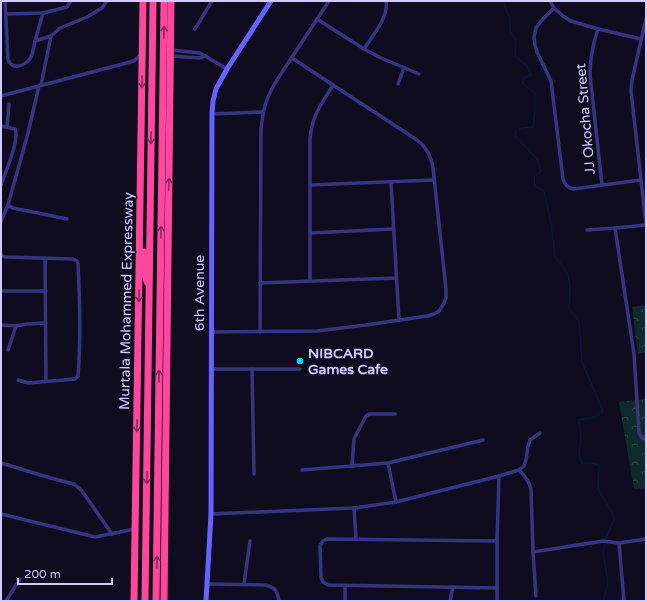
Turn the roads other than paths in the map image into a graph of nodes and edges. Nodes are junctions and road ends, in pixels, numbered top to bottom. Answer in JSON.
{"nodes":[{"id":1,"x":6,"y":1,"type":"edge"},
{"id":2,"x":71,"y":1,"type":"edge"},
{"id":3,"x":106,"y":1,"type":"edge"},
{"id":4,"x":143,"y":1,"type":"edge"},
{"id":5,"x":153,"y":1,"type":"edge"},
{"id":6,"x":164,"y":1,"type":"edge"},
{"id":7,"x":171,"y":1,"type":"edge"},
{"id":8,"x":212,"y":1,"type":"edge"},
{"id":9,"x":271,"y":1,"type":"edge"},
{"id":10,"x":329,"y":1,"type":"edge"},
{"id":11,"x":386,"y":1,"type":"edge"},
{"id":12,"x":550,"y":1,"type":"edge"},
{"id":13,"x":554,"y":8,"type":"junction"},
{"id":14,"x":43,"y":12,"type":"junction"},
{"id":15,"x":6,"y":14,"type":"junction"},
{"id":16,"x":317,"y":19,"type":"junction"},
{"id":17,"x":646,"y":19,"type":"edge"},
{"id":18,"x":195,"y":29,"type":"dead end"},
{"id":19,"x":598,"y":29,"type":"junction"},
{"id":20,"x":51,"y":36,"type":"junction"},
{"id":21,"x":642,"y":39,"type":"junction"},
{"id":22,"x":1,"y":41,"type":"edge"},
{"id":23,"x":7,"y":41,"type":"junction"},
{"id":24,"x":35,"y":41,"type":"junction"},
{"id":25,"x":364,"y":49,"type":"junction"},
{"id":26,"x":142,"y":53,"type":"junction"},
{"id":27,"x":171,"y":53,"type":"junction"},
{"id":28,"x":205,"y":56,"type":"junction"},
{"id":29,"x":292,"y":58,"type":"junction"},
{"id":30,"x":134,"y":61,"type":"junction"},
{"id":31,"x":142,"y":67,"type":"junction"},
{"id":32,"x":404,"y":68,"type":"junction"},
{"id":33,"x":227,"y":69,"type":"junction"},
{"id":34,"x":419,"y":74,"type":"dead end"},
{"id":35,"x":398,"y":84,"type":"dead end"},
{"id":36,"x":334,"y":85,"type":"junction"},
{"id":37,"x":40,"y":86,"type":"junction"},
{"id":38,"x":1,"y":96,"type":"edge"},
{"id":39,"x":9,"y":104,"type":"dead end"},
{"id":40,"x":263,"y":112,"type":"junction"},
{"id":41,"x":212,"y":114,"type":"junction"},
{"id":42,"x":1,"y":126,"type":"edge"},
{"id":43,"x":7,"y":127,"type":"junction"},
{"id":44,"x":434,"y":180,"type":"junction"},
{"id":45,"x":641,"y":180,"type":"junction"},
{"id":46,"x":391,"y":182,"type":"junction"},
{"id":47,"x":310,"y":184,"type":"junction"},
{"id":48,"x":602,"y":184,"type":"junction"},
{"id":49,"x":1,"y":185,"type":"edge"},
{"id":50,"x":8,"y":205,"type":"junction"},
{"id":51,"x":140,"y":210,"type":"junction"},
{"id":52,"x":67,"y":219,"type":"dead end"},
{"id":53,"x":1,"y":221,"type":"edge"},
{"id":54,"x":646,"y":224,"type":"edge"},
{"id":55,"x":615,"y":228,"type":"junction"},
{"id":56,"x":393,"y":229,"type":"junction"},
{"id":57,"x":586,"y":230,"type":"dead end"},
{"id":58,"x":310,"y":233,"type":"junction"},
{"id":59,"x":169,"y":241,"type":"junction"},
{"id":60,"x":1,"y":255,"type":"edge"},
{"id":61,"x":45,"y":258,"type":"junction"},
{"id":62,"x":160,"y":274,"type":"junction"},
{"id":63,"x":396,"y":278,"type":"junction"},
{"id":64,"x":310,"y":280,"type":"junction"},
{"id":65,"x":260,"y":283,"type":"junction"},
{"id":66,"x":1,"y":291,"type":"edge"},
{"id":67,"x":46,"y":291,"type":"junction"},
{"id":68,"x":150,"y":292,"type":"junction"},
{"id":69,"x":399,"y":320,"type":"junction"},
{"id":70,"x":46,"y":323,"type":"junction"},
{"id":71,"x":1,"y":325,"type":"edge"},
{"id":72,"x":16,"y":326,"type":"junction"},
{"id":73,"x":211,"y":332,"type":"junction"},
{"id":74,"x":260,"y":332,"type":"junction"},
{"id":75,"x":8,"y":350,"type":"dead end"},
{"id":76,"x":211,"y":369,"type":"junction"},
{"id":77,"x":252,"y":369,"type":"junction"},
{"id":78,"x":300,"y":370,"type":"dead end"},
{"id":79,"x":18,"y":380,"type":"dead end"},
{"id":80,"x":46,"y":381,"type":"junction"},
{"id":81,"x":395,"y":414,"type":"dead end"},
{"id":82,"x":540,"y":433,"type":"dead end"},
{"id":83,"x":646,"y":439,"type":"edge"},
{"id":84,"x":483,"y":440,"type":"dead end"},
{"id":85,"x":388,"y":462,"type":"junction"},
{"id":86,"x":1,"y":463,"type":"edge"},
{"id":87,"x":352,"y":466,"type":"junction"},
{"id":88,"x":302,"y":470,"type":"dead end"},
{"id":89,"x":519,"y":470,"type":"junction"},
{"id":90,"x":254,"y":474,"type":"dead end"},
{"id":91,"x":499,"y":476,"type":"junction"},
{"id":92,"x":396,"y":502,"type":"junction"},
{"id":93,"x":354,"y":508,"type":"junction"},
{"id":94,"x":1,"y":514,"type":"edge"},
{"id":95,"x":211,"y":514,"type":"junction"},
{"id":96,"x":135,"y":529,"type":"junction"},
{"id":97,"x":112,"y":534,"type":"junction"},
{"id":98,"x":356,"y":539,"type":"junction"},
{"id":99,"x":646,"y":539,"type":"edge"},
{"id":100,"x":250,"y":541,"type":"dead end"},
{"id":101,"x":497,"y":541,"type":"junction"},
{"id":102,"x":617,"y":543,"type":"junction"},
{"id":103,"x":533,"y":552,"type":"junction"},
{"id":104,"x":20,"y":579,"type":"dead end"},
{"id":105,"x":207,"y":584,"type":"junction"},
{"id":106,"x":244,"y":584,"type":"junction"},
{"id":107,"x":345,"y":586,"type":"junction"},
{"id":108,"x":453,"y":587,"type":"junction"},
{"id":109,"x":497,"y":588,"type":"junction"},
{"id":110,"x":536,"y":596,"type":"dead end"},
{"id":111,"x":6,"y":601,"type":"edge"},
{"id":112,"x":134,"y":601,"type":"edge"},
{"id":113,"x":145,"y":601,"type":"edge"},
{"id":114,"x":156,"y":601,"type":"edge"},
{"id":115,"x":164,"y":601,"type":"edge"},
{"id":116,"x":206,"y":601,"type":"edge"},
{"id":117,"x":279,"y":601,"type":"edge"},
{"id":118,"x":345,"y":601,"type":"edge"},
{"id":119,"x":450,"y":601,"type":"edge"},
{"id":120,"x":497,"y":601,"type":"edge"},
{"id":121,"x":624,"y":601,"type":"edge"}],
"edges":[{"from":1,"to":15,"type":"street"},
{"from":2,"to":14,"type":"street"},
{"from":3,"to":20,"type":"street"},
{"from":4,"to":26,"type":"highway","name":"Murtala Mohammed Expressway"},
{"from":5,"to":68,"type":"highway","name":"Murtala Mohammed Expressway","one_way":true},
{"from":62,"to":6,"type":"highway","one_way":true},
{"from":7,"to":27,"type":"highway"},
{"from":8,"to":18,"type":"street"},
{"from":9,"to":33,"type":"street","name":"6th Avenue"},
{"from":10,"to":16,"type":"street"},
{"from":11,"to":25,"type":"street"},
{"from":12,"to":13,"type":"street"},
{"from":13,"to":19,"type":"street"},
{"from":13,"to":48,"type":"street"},
{"from":14,"to":15,"type":"street"},
{"from":14,"to":24,"type":"street"},
{"from":15,"to":23,"type":"street"},
{"from":16,"to":25,"type":"street"},
{"from":16,"to":29,"type":"street"},
{"from":17,"to":21,"type":"street"},
{"from":19,"to":21,"type":"street"},
{"from":19,"to":48,"type":"street","name":"JJ Okocha Street"},
{"from":20,"to":24,"type":"street"},
{"from":20,"to":37,"type":"street"},
{"from":21,"to":45,"type":"street"},
{"from":22,"to":23,"type":"street"},
{"from":23,"to":24,"type":"street"},
{"from":25,"to":32,"type":"street"},
{"from":26,"to":30,"type":"street"},
{"from":26,"to":31,"type":"highway","name":"Murtala Mohammed Expressway"},
{"from":27,"to":28,"type":"street"},
{"from":27,"to":28,"type":"street"},
{"from":59,"to":27,"type":"highway","one_way":true},
{"from":28,"to":33,"type":"street"},
{"from":29,"to":36,"type":"street"},
{"from":29,"to":40,"type":"street"},
{"from":30,"to":31,"type":"street"},
{"from":30,"to":37,"type":"street"},
{"from":31,"to":51,"type":"highway","name":"Murtala Mohammed Expressway","one_way":true},
{"from":32,"to":34,"type":"street"},
{"from":32,"to":35,"type":"street"},
{"from":33,"to":41,"type":"street","name":"6th Avenue"},
{"from":36,"to":44,"type":"street"},
{"from":36,"to":47,"type":"street"},
{"from":37,"to":38,"type":"street"},
{"from":37,"to":50,"type":"street"},
{"from":39,"to":43,"type":"street"},
{"from":40,"to":41,"type":"street"},
{"from":40,"to":65,"type":"street"},
{"from":41,"to":73,"type":"street","name":"6th Avenue"},
{"from":42,"to":43,"type":"street"},
{"from":43,"to":49,"type":"street"},
{"from":44,"to":46,"type":"street"},
{"from":44,"to":69,"type":"street"},
{"from":45,"to":48,"type":"street"},
{"from":45,"to":54,"type":"street"},
{"from":46,"to":47,"type":"street"},
{"from":46,"to":56,"type":"street"},
{"from":47,"to":58,"type":"street"},
{"from":50,"to":52,"type":"street"},
{"from":50,"to":53,"type":"street"},
{"from":51,"to":68,"type":"highway"},
{"from":51,"to":96,"type":"highway","name":"Murtala Mohammed Expressway","one_way":true},
{"from":54,"to":55,"type":"street"},
{"from":55,"to":57,"type":"street"},
{"from":55,"to":83,"type":"street"},
{"from":56,"to":58,"type":"street"},
{"from":56,"to":63,"type":"street"},
{"from":58,"to":64,"type":"street"},
{"from":59,"to":62,"type":"highway"},
{"from":59,"to":115,"type":"highway"},
{"from":60,"to":61,"type":"street"},
{"from":61,"to":67,"type":"street"},
{"from":61,"to":80,"type":"street"},
{"from":114,"to":62,"type":"highway","one_way":true},
{"from":63,"to":64,"type":"street"},
{"from":63,"to":69,"type":"street"},
{"from":64,"to":65,"type":"street"},
{"from":65,"to":74,"type":"street"},
{"from":66,"to":67,"type":"street"},
{"from":67,"to":70,"type":"street"},
{"from":68,"to":113,"type":"highway","name":"Murtala Mohammed Expressway","one_way":true},
{"from":69,"to":74,"type":"street"},
{"from":70,"to":72,"type":"street"},
{"from":70,"to":80,"type":"street"},
{"from":71,"to":72,"type":"street"},
{"from":72,"to":75,"type":"street"},
{"from":73,"to":74,"type":"street"},
{"from":73,"to":76,"type":"street","name":"6th Avenue"},
{"from":76,"to":77,"type":"street"},
{"from":76,"to":95,"type":"street","name":"6th Avenue"},
{"from":77,"to":78,"type":"street"},
{"from":77,"to":90,"type":"street"},
{"from":79,"to":80,"type":"street"},
{"from":81,"to":87,"type":"street"},
{"from":82,"to":89,"type":"street"},
{"from":84,"to":85,"type":"street"},
{"from":85,"to":87,"type":"street"},
{"from":85,"to":92,"type":"street"},
{"from":86,"to":97,"type":"street"},
{"from":87,"to":88,"type":"street"},
{"from":89,"to":91,"type":"street"},
{"from":89,"to":103,"type":"street"},
{"from":91,"to":92,"type":"street"},
{"from":91,"to":101,"type":"street"},
{"from":92,"to":93,"type":"street"},
{"from":93,"to":95,"type":"street"},
{"from":93,"to":98,"type":"street"},
{"from":94,"to":97,"type":"street"},
{"from":95,"to":105,"type":"street","name":"6th Avenue"},
{"from":96,"to":97,"type":"street"},
{"from":96,"to":112,"type":"highway","name":"Murtala Mohammed Expressway"},
{"from":98,"to":101,"type":"street"},
{"from":98,"to":107,"type":"street"},
{"from":99,"to":102,"type":"street"},
{"from":100,"to":106,"type":"street"},
{"from":101,"to":109,"type":"street"},
{"from":102,"to":103,"type":"street"},
{"from":102,"to":121,"type":"street"},
{"from":103,"to":110,"type":"street"},
{"from":104,"to":111,"type":"street"},
{"from":105,"to":106,"type":"street"},
{"from":105,"to":116,"type":"street","name":"6th Avenue"},
{"from":106,"to":117,"type":"street"},
{"from":107,"to":108,"type":"street"},
{"from":107,"to":118,"type":"street"},
{"from":108,"to":109,"type":"street"},
{"from":108,"to":119,"type":"street"},
{"from":109,"to":120,"type":"street"}]}
